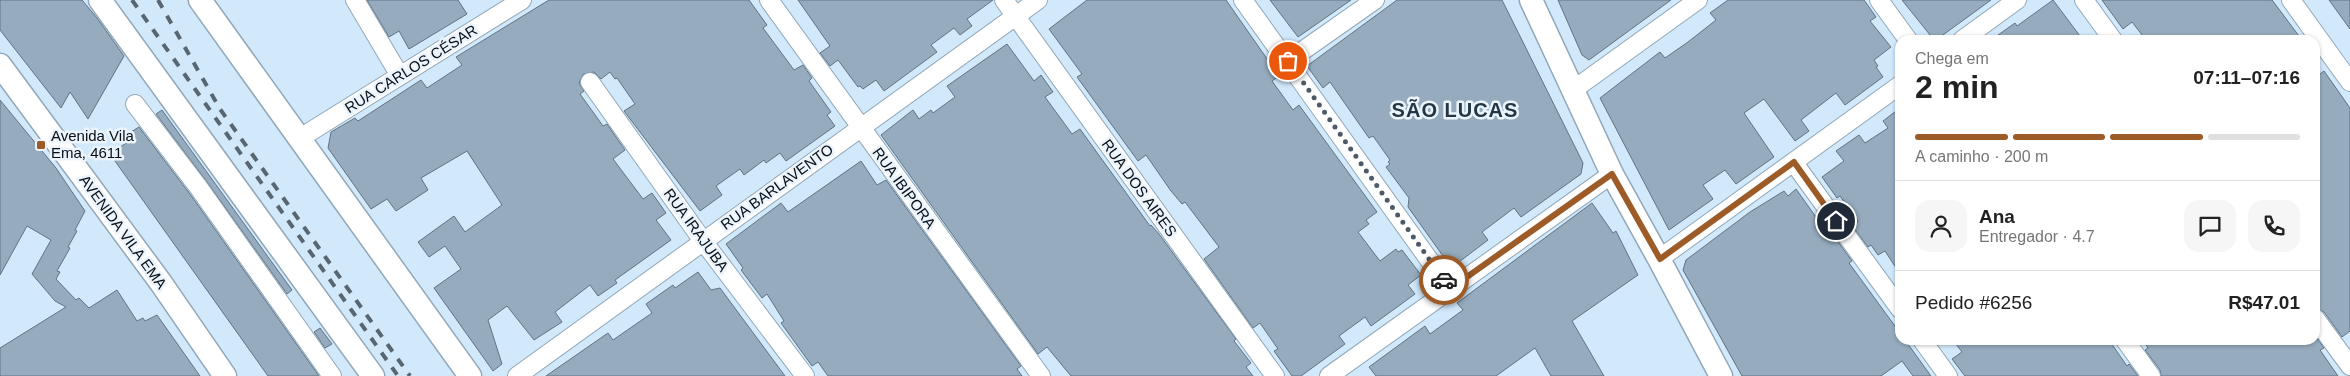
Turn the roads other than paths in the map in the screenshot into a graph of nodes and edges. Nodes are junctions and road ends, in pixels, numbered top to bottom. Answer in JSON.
{"nodes":[{"id":1,"x":100,"y":0,"type":"edge"},
{"id":2,"x":200,"y":0,"type":"edge"},
{"id":3,"x":355,"y":0,"type":"edge"},
{"id":4,"x":522,"y":0,"type":"edge"},
{"id":5,"x":769,"y":0,"type":"edge"},
{"id":6,"x":1004,"y":0,"type":"edge"},
{"id":7,"x":1038,"y":0,"type":"edge"},
{"id":8,"x":1243,"y":0,"type":"edge"},
{"id":9,"x":1375,"y":0,"type":"edge"},
{"id":10,"x":1531,"y":0,"type":"edge"},
{"id":11,"x":1698,"y":0,"type":"edge"},
{"id":12,"x":1879,"y":0,"type":"edge"},
{"id":13,"x":2017,"y":0,"type":"edge"},
{"id":14,"x":2084,"y":0,"type":"edge"},
{"id":15,"x":2291,"y":0,"type":"edge"},
{"id":16,"x":1015,"y":16,"type":"junction"},
{"id":17,"x":1904,"y":35,"type":"edge"},
{"id":18,"x":1969,"y":35,"type":"edge"},
{"id":19,"x":2108,"y":35,"type":"edge"},
{"id":20,"x":2310,"y":35,"type":"edge"},
{"id":21,"x":2322,"y":57,"type":"edge"},
{"id":22,"x":1288,"y":61,"type":"junction"},
{"id":23,"x":1,"y":69,"type":"edge"},
{"id":24,"x":400,"y":76,"type":"junction"},
{"id":25,"x":590,"y":82,"type":"dead end"},
{"id":26,"x":2350,"y":82,"type":"edge"},
{"id":27,"x":1895,"y":89,"type":"edge"},
{"id":28,"x":1573,"y":90,"type":"junction"},
{"id":29,"x":135,"y":104,"type":"dead end"},
{"id":30,"x":859,"y":127,"type":"junction"},
{"id":31,"x":300,"y":138,"type":"junction"},
{"id":32,"x":1794,"y":162,"type":"junction"},
{"id":33,"x":1612,"y":174,"type":"junction"},
{"id":34,"x":703,"y":241,"type":"junction"},
{"id":35,"x":1660,"y":259,"type":"junction"},
{"id":36,"x":1450,"y":289,"type":"junction"},
{"id":37,"x":1895,"y":303,"type":"edge"},
{"id":38,"x":2320,"y":325,"type":"edge"},
{"id":39,"x":1926,"y":345,"type":"edge"},
{"id":40,"x":2129,"y":345,"type":"edge"},
{"id":41,"x":2350,"y":366,"type":"edge"},
{"id":42,"x":226,"y":376,"type":"edge"},
{"id":43,"x":332,"y":376,"type":"edge"},
{"id":44,"x":373,"y":376,"type":"edge"},
{"id":45,"x":470,"y":376,"type":"edge"},
{"id":46,"x":517,"y":376,"type":"edge"},
{"id":47,"x":805,"y":376,"type":"edge"},
{"id":48,"x":1041,"y":376,"type":"edge"},
{"id":49,"x":1275,"y":376,"type":"edge"},
{"id":50,"x":1329,"y":376,"type":"edge"},
{"id":51,"x":1721,"y":376,"type":"edge"},
{"id":52,"x":1948,"y":376,"type":"edge"},
{"id":53,"x":2151,"y":376,"type":"edge"}],
"edges":[{"from":1,"to":44,"type":"main road"},
{"from":2,"to":31,"type":"main road"},
{"from":3,"to":24,"type":"street"},
{"from":4,"to":24,"type":"street","name":"RUA CARLOS CÉSAR"},
{"from":5,"to":30,"type":"street","name":"RUA IBIPORA"},
{"from":6,"to":16,"type":"street","name":"RUA DOS AIRES"},
{"from":7,"to":16,"type":"street","name":"RUA BARLAVENTO"},
{"from":8,"to":22,"type":"street"},
{"from":9,"to":22,"type":"street"},
{"from":10,"to":28,"type":"main road"},
{"from":11,"to":28,"type":"street"},
{"from":12,"to":17,"type":"street"},
{"from":13,"to":18,"type":"street"},
{"from":14,"to":19,"type":"street"},
{"from":15,"to":20,"type":"street"},
{"from":16,"to":30,"type":"street","name":"RUA BARLAVENTO"},
{"from":16,"to":49,"type":"street","name":"RUA DOS AIRES"},
{"from":21,"to":26,"type":"street"},
{"from":22,"to":36,"type":"street"},
{"from":23,"to":42,"type":"main road","name":"AVENIDA VILA EMA"},
{"from":24,"to":31,"type":"street","name":"RUA CARLOS CÉSAR"},
{"from":25,"to":34,"type":"street","name":"RUA IRAJUBA"},
{"from":27,"to":32,"type":"street"},
{"from":28,"to":33,"type":"main road"},
{"from":29,"to":43,"type":"street"},
{"from":30,"to":34,"type":"street","name":"RUA BARLAVENTO"},
{"from":30,"to":48,"type":"street","name":"RUA IBIPORA"},
{"from":31,"to":45,"type":"main road"},
{"from":32,"to":35,"type":"street"},
{"from":32,"to":37,"type":"street"},
{"from":33,"to":35,"type":"main road"},
{"from":33,"to":36,"type":"street"},
{"from":34,"to":46,"type":"street","name":"RUA BARLAVENTO"},
{"from":34,"to":47,"type":"street","name":"RUA IRAJUBA"},
{"from":35,"to":51,"type":"main road"},
{"from":36,"to":50,"type":"street"},
{"from":38,"to":41,"type":"street"},
{"from":39,"to":52,"type":"street"},
{"from":40,"to":53,"type":"street"}]}
